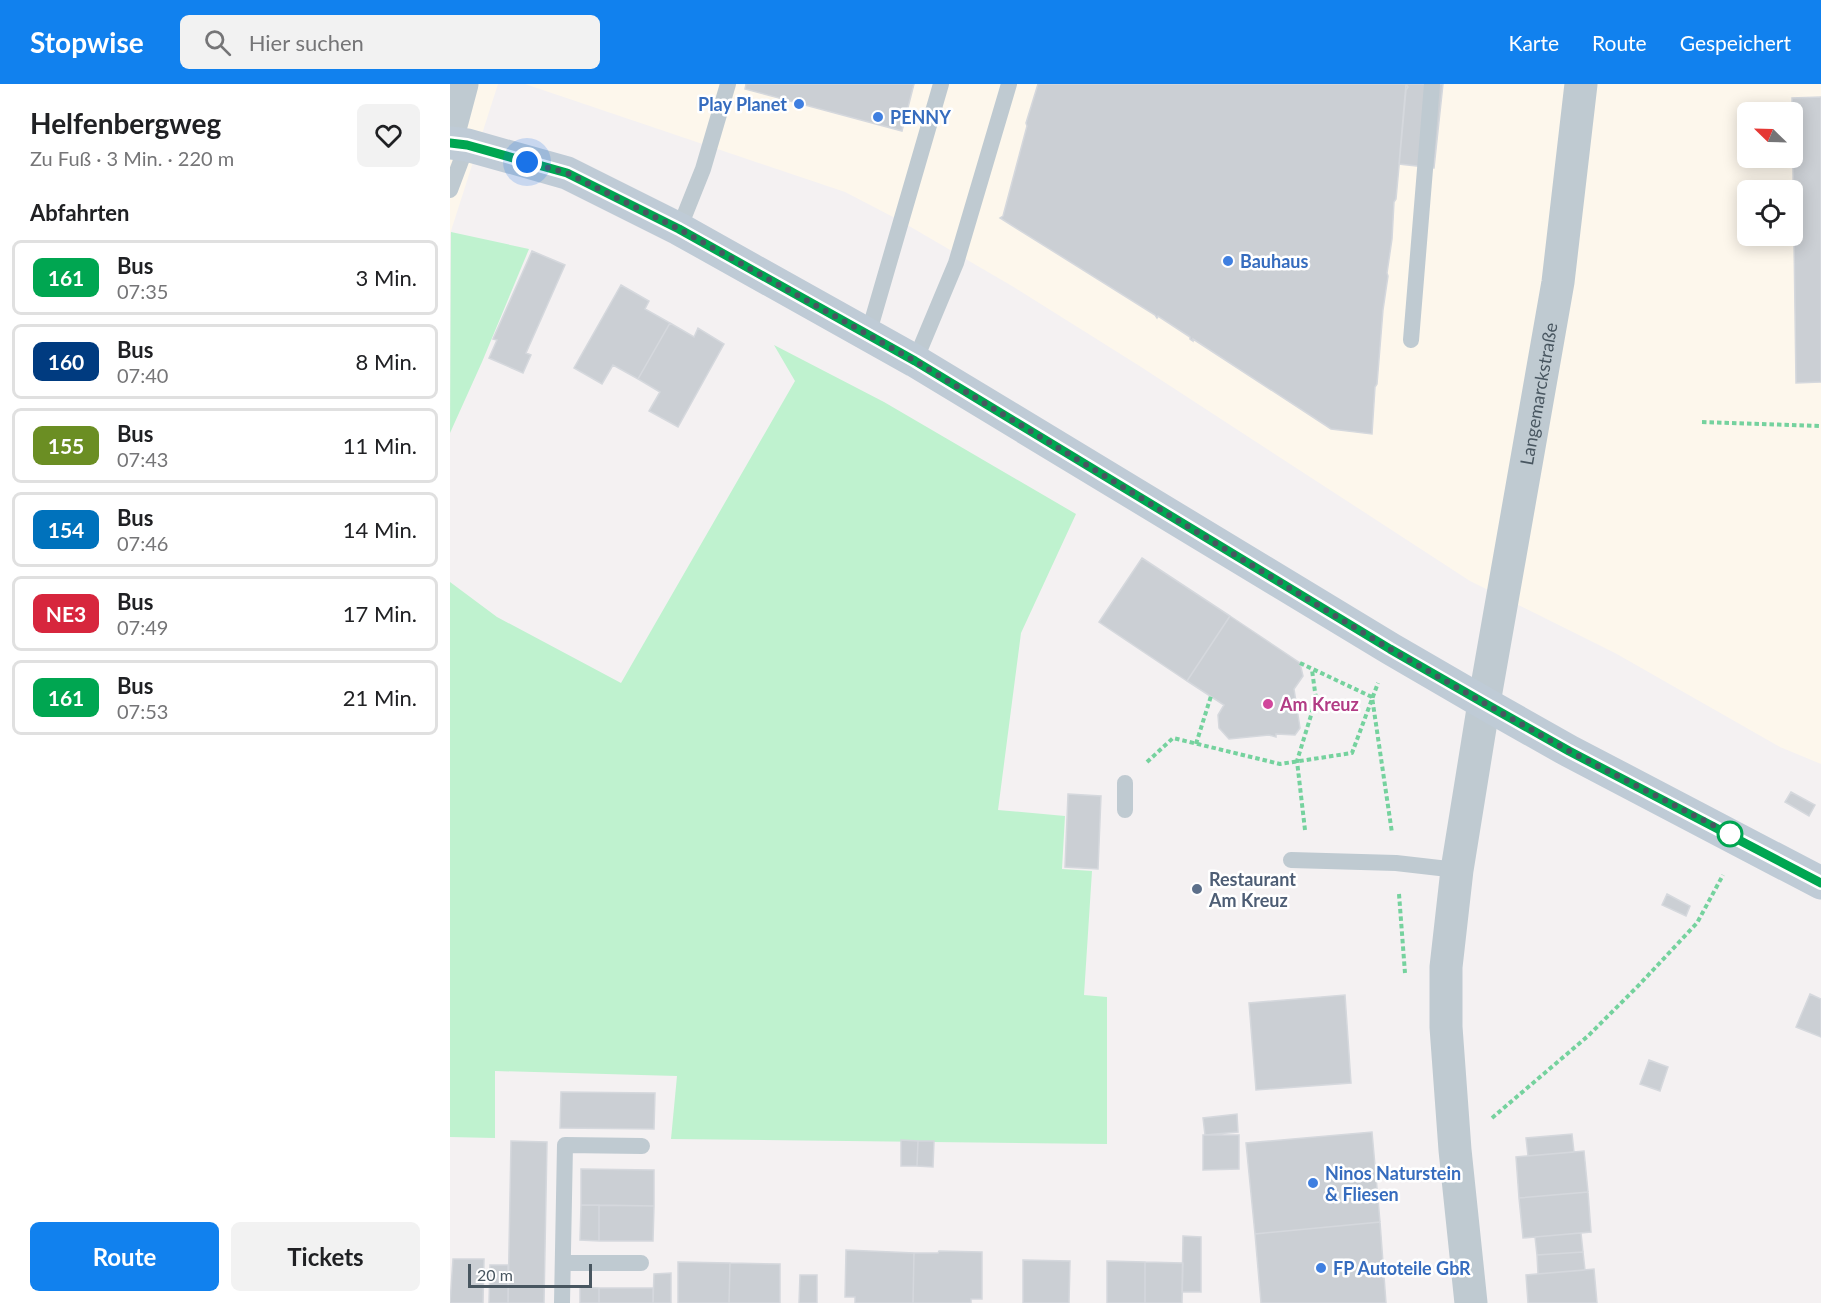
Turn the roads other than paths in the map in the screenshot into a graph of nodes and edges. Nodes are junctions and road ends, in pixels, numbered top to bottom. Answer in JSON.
{"nodes":[{"id":1,"x":462,"y":84,"type":"edge"},
{"id":2,"x":728,"y":84,"type":"edge"},
{"id":3,"x":941,"y":84,"type":"edge"},
{"id":4,"x":1009,"y":84,"type":"edge"},
{"id":5,"x":1432,"y":84,"type":"edge"},
{"id":6,"x":1581,"y":84,"type":"edge"},
{"id":7,"x":456,"y":139,"type":"edge"},
{"id":8,"x":450,"y":190,"type":"edge"},
{"id":9,"x":679,"y":229,"type":"junction"},
{"id":10,"x":868,"y":335,"type":"junction"},
{"id":11,"x":1412,"y":340,"type":"dead end"},
{"id":12,"x":915,"y":361,"type":"junction"},
{"id":13,"x":1484,"y":703,"type":"junction"},
{"id":14,"x":1125,"y":783,"type":"road end"},
{"id":15,"x":1125,"y":810,"type":"dead end"},
{"id":16,"x":1291,"y":860,"type":"dead end"},
{"id":17,"x":1457,"y":870,"type":"junction"},
{"id":18,"x":1821,"y":883,"type":"edge"},
{"id":19,"x":642,"y":1146,"type":"dead end"},
{"id":20,"x":563,"y":1263,"type":"junction"},
{"id":21,"x":641,"y":1263,"type":"dead end"},
{"id":22,"x":562,"y":1303,"type":"edge"},
{"id":23,"x":1471,"y":1303,"type":"edge"}],
"edges":[{"from":1,"to":7,"type":"street"},
{"from":2,"to":9,"type":"lane"},
{"from":3,"to":10,"type":"lane"},
{"from":4,"to":12,"type":"lane"},
{"from":5,"to":11,"type":"lane"},
{"from":6,"to":13,"type":"street","name":"Langemarckstraße"},
{"from":7,"to":8,"type":"lane"},
{"from":7,"to":9,"type":"main road"},
{"from":9,"to":10,"type":"main road"},
{"from":10,"to":12,"type":"main road"},
{"from":12,"to":13,"type":"main road"},
{"from":13,"to":17,"type":"street","name":"Langemarckstraße"},
{"from":13,"to":18,"type":"main road"},
{"from":14,"to":15,"type":"lane"},
{"from":16,"to":17,"type":"lane"},
{"from":17,"to":23,"type":"street","name":"Langemarckstraße"},
{"from":19,"to":20,"type":"lane"},
{"from":20,"to":21,"type":"lane"},
{"from":20,"to":22,"type":"lane"}]}
